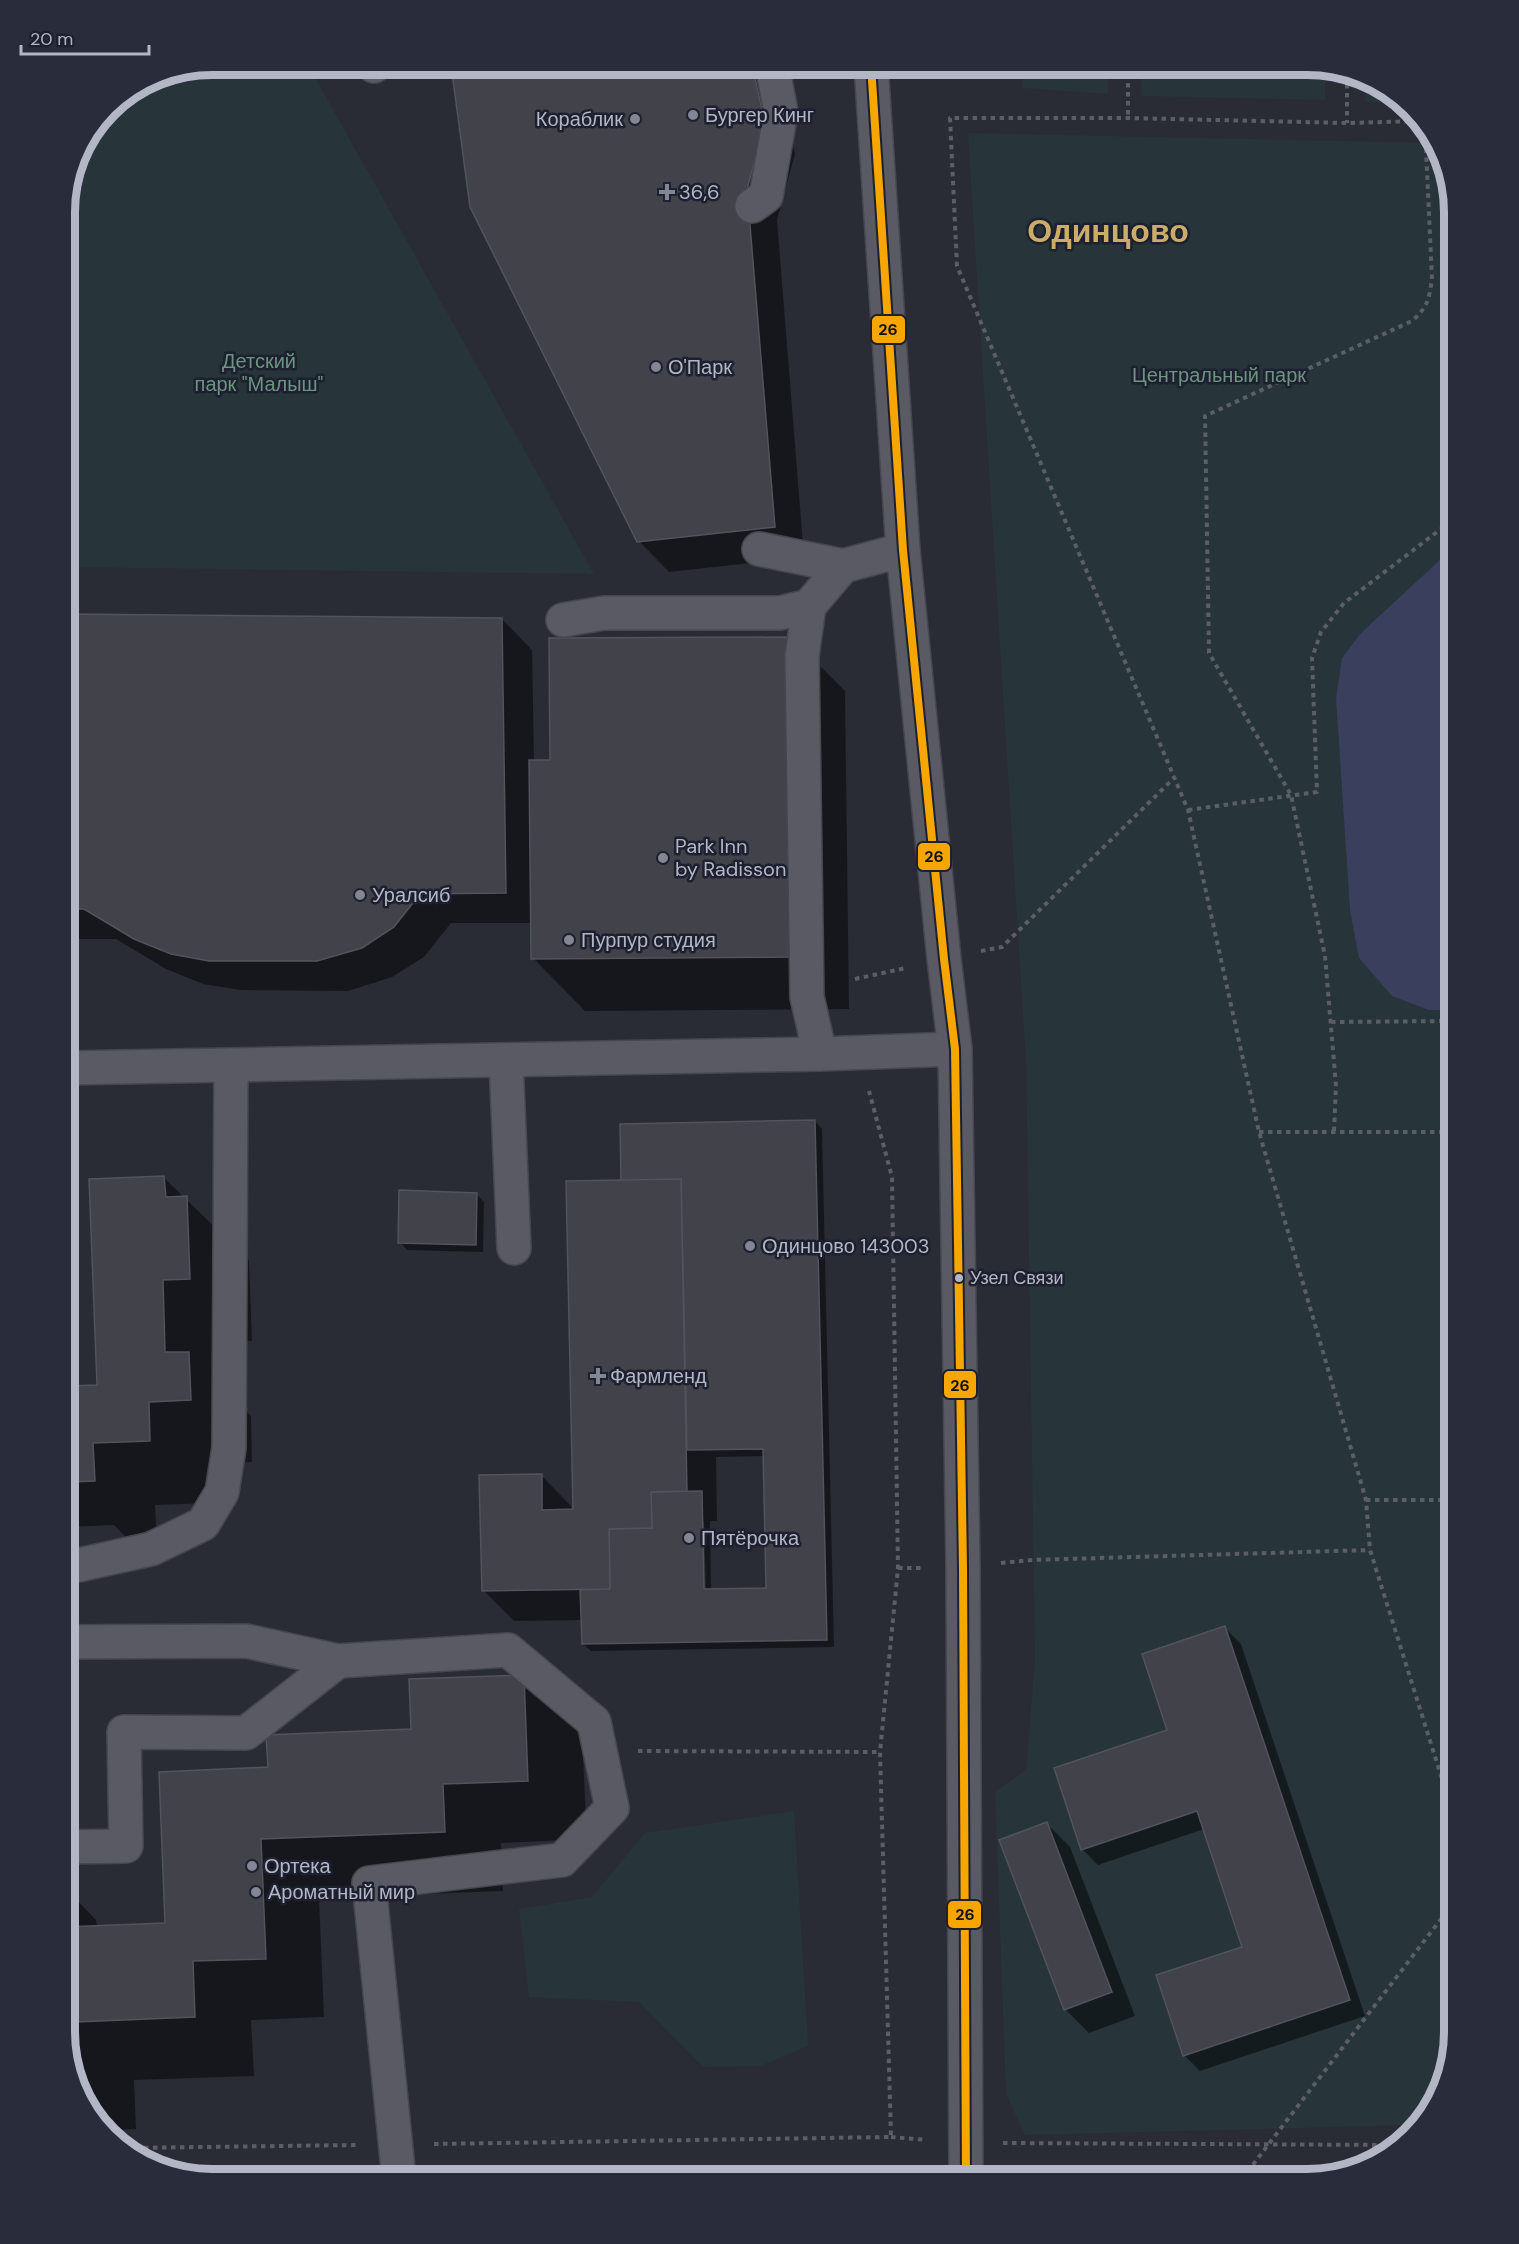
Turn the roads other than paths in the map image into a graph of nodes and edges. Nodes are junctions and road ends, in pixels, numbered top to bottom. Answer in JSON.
{"nodes":[{"id":1,"x":774,"y":75,"type":"edge"},
{"id":2,"x":872,"y":75,"type":"edge"},
{"id":3,"x":752,"y":206,"type":"dead end"},
{"id":4,"x":759,"y":549,"type":"dead end"},
{"id":5,"x":903,"y":549,"type":"junction"},
{"id":6,"x":843,"y":566,"type":"junction"},
{"id":7,"x":809,"y":606,"type":"junction"},
{"id":8,"x":563,"y":620,"type":"dead end"},
{"id":9,"x":955,"y":1049,"type":"junction"},
{"id":10,"x":820,"y":1054,"type":"junction"},
{"id":11,"x":506,"y":1060,"type":"junction"},
{"id":12,"x":231,"y":1065,"type":"junction"},
{"id":13,"x":75,"y":1068,"type":"edge"},
{"id":14,"x":514,"y":1248,"type":"dead end"},
{"id":15,"x":75,"y":1565,"type":"edge"},
{"id":16,"x":75,"y":1642,"type":"edge"},
{"id":17,"x":338,"y":1661,"type":"junction"},
{"id":18,"x":75,"y":1847,"type":"edge"},
{"id":19,"x":398,"y":2169,"type":"edge"},
{"id":20,"x":966,"y":2169,"type":"edge"}],
"edges":[{"from":1,"to":3,"type":"street"},
{"from":2,"to":5,"type":"street"},
{"from":4,"to":6,"type":"street"},
{"from":5,"to":6,"type":"street"},
{"from":5,"to":9,"type":"street"},
{"from":6,"to":7,"type":"street"},
{"from":7,"to":8,"type":"street"},
{"from":7,"to":10,"type":"street"},
{"from":9,"to":10,"type":"street"},
{"from":9,"to":20,"type":"street"},
{"from":10,"to":11,"type":"street"},
{"from":11,"to":12,"type":"street"},
{"from":11,"to":14,"type":"street"},
{"from":12,"to":13,"type":"street"},
{"from":12,"to":15,"type":"street"},
{"from":16,"to":17,"type":"street"},
{"from":17,"to":18,"type":"street"},
{"from":17,"to":19,"type":"street"}]}
